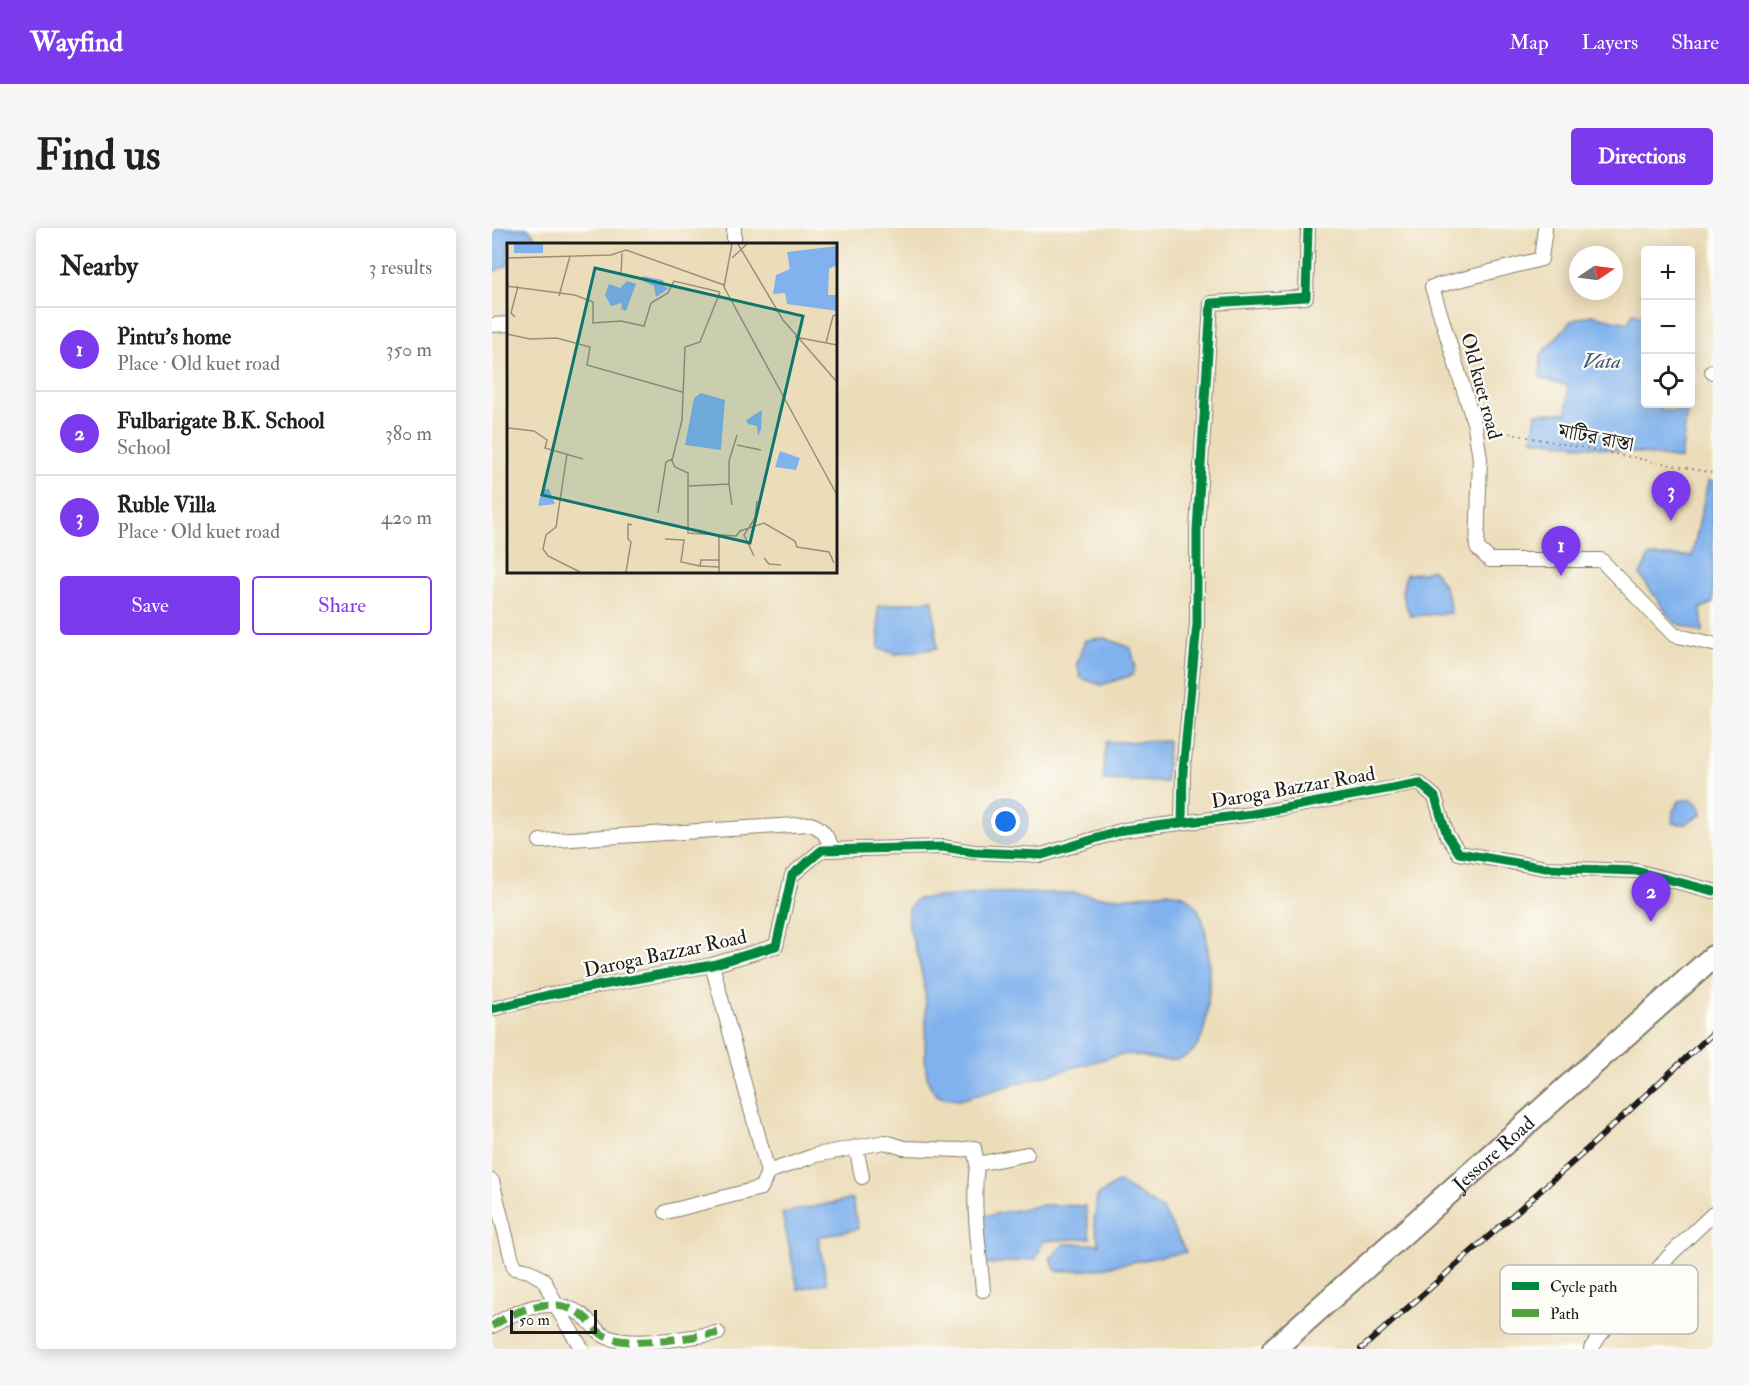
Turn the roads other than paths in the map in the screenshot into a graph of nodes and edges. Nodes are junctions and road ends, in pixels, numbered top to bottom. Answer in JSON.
{"nodes":[{"id":1,"x":1308,"y":228,"type":"edge"},
{"id":2,"x":1545,"y":228,"type":"edge"},
{"id":3,"x":507,"y":324,"type":"edge"},
{"id":4,"x":492,"y":325,"type":"edge"},
{"id":5,"x":1713,"y":644,"type":"edge"},
{"id":6,"x":1182,"y":823,"type":"junction"},
{"id":7,"x":540,"y":841,"type":"dead end"},
{"id":8,"x":833,"y":849,"type":"junction"},
{"id":9,"x":1713,"y":891,"type":"edge"},
{"id":10,"x":1713,"y":957,"type":"edge"},
{"id":11,"x":712,"y":965,"type":"junction"},
{"id":12,"x":492,"y":1009,"type":"edge"},
{"id":13,"x":856,"y":1147,"type":"junction"},
{"id":14,"x":1027,"y":1154,"type":"dead end"},
{"id":15,"x":977,"y":1164,"type":"junction"},
{"id":16,"x":768,"y":1172,"type":"junction"},
{"id":17,"x":862,"y":1177,"type":"dead end"},
{"id":18,"x":492,"y":1181,"type":"edge"},
{"id":19,"x":666,"y":1212,"type":"dead end"},
{"id":20,"x":1713,"y":1214,"type":"edge"},
{"id":21,"x":1662,"y":1265,"type":"edge"},
{"id":22,"x":983,"y":1290,"type":"dead end"},
{"id":23,"x":556,"y":1305,"type":"junction"},
{"id":24,"x":492,"y":1326,"type":"edge"},
{"id":25,"x":718,"y":1333,"type":"dead end"},
{"id":26,"x":1600,"y":1342,"type":"edge"},
{"id":27,"x":582,"y":1349,"type":"edge"},
{"id":28,"x":1274,"y":1349,"type":"edge"},
{"id":29,"x":1591,"y":1349,"type":"edge"}],
"edges":[{"from":1,"to":6,"type":"street"},
{"from":2,"to":5,"type":"street","name":"Old kuet road"},
{"from":3,"to":4,"type":"street"},
{"from":6,"to":8,"type":"street","name":"Daroga Bazzar Road"},
{"from":6,"to":9,"type":"street","name":"Daroga Bazzar Road"},
{"from":7,"to":8,"type":"street"},
{"from":8,"to":11,"type":"street","name":"Daroga Bazzar Road"},
{"from":10,"to":28,"type":"highway","name":"Jessore Road"},
{"from":11,"to":12,"type":"street","name":"Daroga Bazzar Road"},
{"from":11,"to":16,"type":"street"},
{"from":13,"to":15,"type":"street"},
{"from":13,"to":16,"type":"street"},
{"from":13,"to":17,"type":"street"},
{"from":14,"to":15,"type":"street"},
{"from":15,"to":22,"type":"street"},
{"from":16,"to":19,"type":"street"},
{"from":18,"to":23,"type":"street"},
{"from":20,"to":21,"type":"street"},
{"from":23,"to":24,"type":"street"},
{"from":23,"to":25,"type":"street"},
{"from":23,"to":27,"type":"street"},
{"from":26,"to":29,"type":"street"}]}
